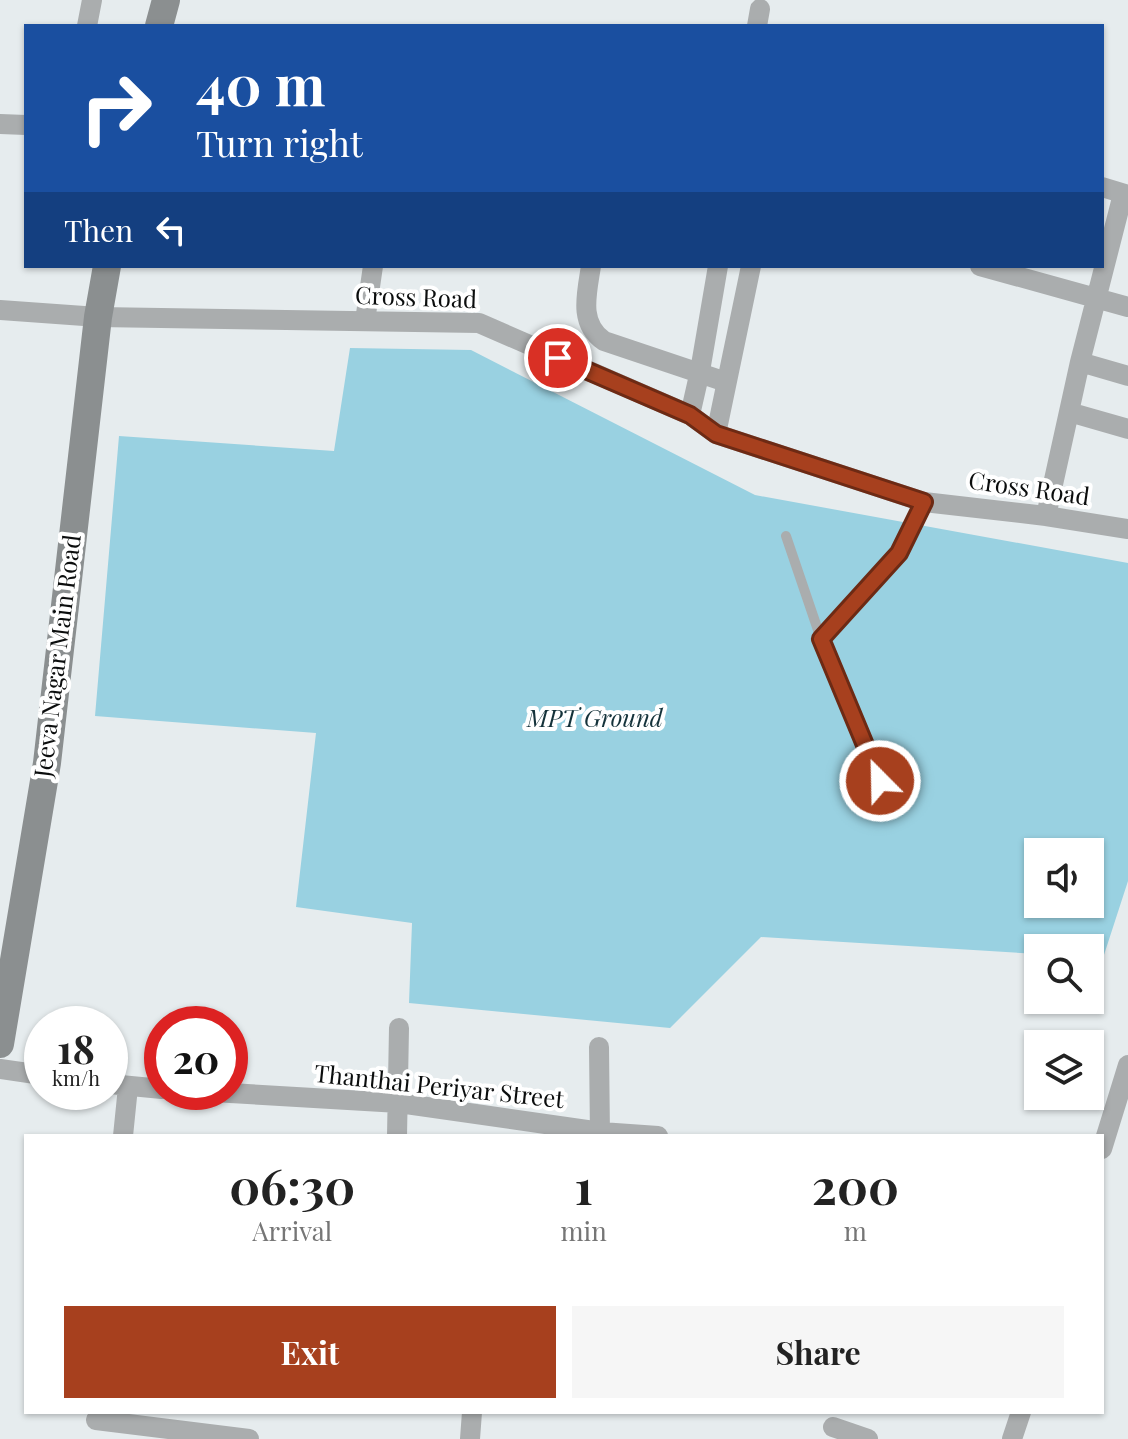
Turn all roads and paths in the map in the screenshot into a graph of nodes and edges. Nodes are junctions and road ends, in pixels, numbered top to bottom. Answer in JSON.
{"nodes":[{"id":1,"x":92,"y":0,"type":"edge"},
{"id":2,"x":166,"y":0,"type":"edge"},
{"id":3,"x":87,"y":24,"type":"edge"},
{"id":4,"x":160,"y":24,"type":"edge"},
{"id":5,"x":0,"y":124,"type":"edge"},
{"id":6,"x":24,"y":125,"type":"edge"},
{"id":7,"x":1104,"y":188,"type":"edge"},
{"id":8,"x":1126,"y":194,"type":"edge"},
{"id":9,"x":1113,"y":248,"type":"edge"},
{"id":10,"x":107,"y":268,"type":"edge"},
{"id":11,"x":373,"y":268,"type":"edge"},
{"id":12,"x":591,"y":268,"type":"edge"},
{"id":13,"x":718,"y":268,"type":"edge"},
{"id":14,"x":751,"y":268,"type":"edge"},
{"id":15,"x":987,"y":268,"type":"edge"},
{"id":16,"x":1096,"y":297,"type":"junction"},
{"id":17,"x":1128,"y":307,"type":"edge"},
{"id":18,"x":0,"y":310,"type":"edge"},
{"id":19,"x":98,"y":317,"type":"junction"},
{"id":20,"x":365,"y":321,"type":"junction"},
{"id":21,"x":1080,"y":362,"type":"junction"},
{"id":22,"x":700,"y":372,"type":"junction"},
{"id":23,"x":1128,"y":376,"type":"edge"},
{"id":24,"x":726,"y":382,"type":"junction"},
{"id":25,"x":1069,"y":412,"type":"junction"},
{"id":26,"x":690,"y":415,"type":"junction"},
{"id":27,"x":1128,"y":429,"type":"edge"},
{"id":28,"x":716,"y":434,"type":"junction"},
{"id":29,"x":924,"y":502,"type":"junction"},
{"id":30,"x":1046,"y":516,"type":"junction"},
{"id":31,"x":1128,"y":529,"type":"edge"},
{"id":32,"x":786,"y":536,"type":"dead end"},
{"id":33,"x":821,"y":639,"type":"junction"},
{"id":34,"x":880,"y":781,"type":"dead end"},
{"id":35,"x":399,"y":1028,"type":"dead end"},
{"id":36,"x":0,"y":1044,"type":"edge"},
{"id":37,"x":599,"y":1047,"type":"dead end"},
{"id":38,"x":1128,"y":1065,"type":"edge"},
{"id":39,"x":0,"y":1069,"type":"edge"},
{"id":40,"x":24,"y":1072,"type":"edge"},
{"id":41,"x":248,"y":1094,"type":"edge"},
{"id":42,"x":399,"y":1103,"type":"junction"},
{"id":43,"x":121,"y":1110,"type":"edge"},
{"id":44,"x":123,"y":1134,"type":"edge"},
{"id":45,"x":397,"y":1134,"type":"edge"},
{"id":46,"x":600,"y":1134,"type":"edge"},
{"id":47,"x":1104,"y":1143,"type":"edge"},
{"id":48,"x":472,"y":1414,"type":"edge"},
{"id":49,"x":1020,"y":1414,"type":"edge"},
{"id":50,"x":96,"y":1424,"type":"edge"},
{"id":51,"x":833,"y":1426,"type":"edge"},
{"id":52,"x":249,"y":1439,"type":"edge"},
{"id":53,"x":470,"y":1439,"type":"edge"},
{"id":54,"x":868,"y":1439,"type":"edge"},
{"id":55,"x":1012,"y":1439,"type":"edge"}],
"edges":[{"from":1,"to":3,"type":"street"},
{"from":2,"to":4,"type":"street"},
{"from":5,"to":6,"type":"street"},
{"from":7,"to":8,"type":"street"},
{"from":8,"to":9,"type":"street"},
{"from":9,"to":16,"type":"street"},
{"from":10,"to":19,"type":"street","name":"Jeeva Nagar Main Road"},
{"from":11,"to":20,"type":"street"},
{"from":12,"to":22,"type":"street"},
{"from":13,"to":22,"type":"street"},
{"from":14,"to":24,"type":"street"},
{"from":15,"to":16,"type":"street"},
{"from":16,"to":17,"type":"street"},
{"from":16,"to":21,"type":"street"},
{"from":18,"to":19,"type":"street","name":"Cross Road"},
{"from":19,"to":20,"type":"street","name":"Cross Road"},
{"from":19,"to":36,"type":"street","name":"Jeeva Nagar Main Road"},
{"from":20,"to":26,"type":"street","name":"Cross Road"},
{"from":21,"to":23,"type":"street"},
{"from":21,"to":25,"type":"street"},
{"from":22,"to":24,"type":"street"},
{"from":22,"to":26,"type":"street"},
{"from":24,"to":28,"type":"street"},
{"from":25,"to":27,"type":"street"},
{"from":25,"to":30,"type":"street"},
{"from":26,"to":28,"type":"street","name":"Cross Road"},
{"from":28,"to":29,"type":"street","name":"Cross Road"},
{"from":29,"to":30,"type":"street","name":"Cross Road"},
{"from":29,"to":33,"type":"lane"},
{"from":30,"to":31,"type":"street","name":"Cross Road"},
{"from":32,"to":33,"type":"lane"},
{"from":33,"to":34,"type":"lane"},
{"from":35,"to":42,"type":"street"},
{"from":37,"to":46,"type":"street"},
{"from":38,"to":47,"type":"street"},
{"from":39,"to":40,"type":"street"},
{"from":41,"to":42,"type":"street","name":"Thanthai Periyar Street"},
{"from":42,"to":45,"type":"street"},
{"from":42,"to":46,"type":"street","name":"Thanthai Periyar Street"},
{"from":43,"to":44,"type":"street"},
{"from":48,"to":53,"type":"street"},
{"from":49,"to":55,"type":"street"},
{"from":50,"to":52,"type":"street"},
{"from":51,"to":54,"type":"street"}]}
